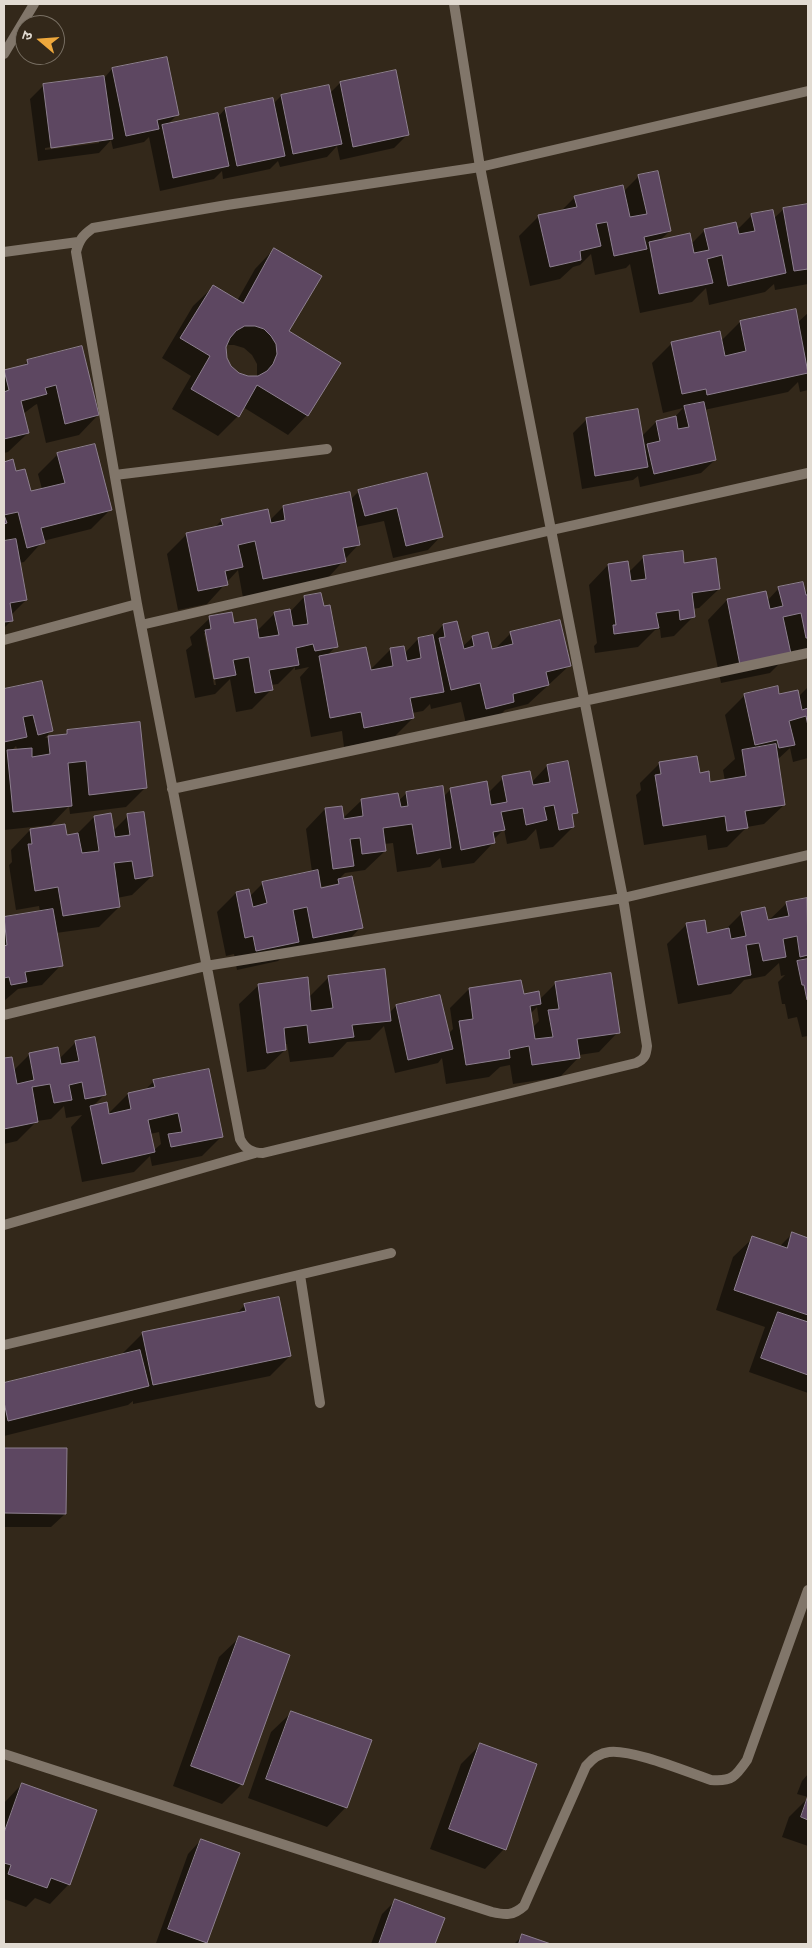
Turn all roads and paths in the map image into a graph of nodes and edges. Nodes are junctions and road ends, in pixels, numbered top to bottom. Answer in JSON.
{"nodes":[{"id":1,"x":34,"y":4,"type":"edge"},
{"id":2,"x":454,"y":4,"type":"edge"},
{"id":3,"x":4,"y":54,"type":"edge"},
{"id":4,"x":808,"y":91,"type":"edge"},
{"id":5,"x":480,"y":167,"type":"junction"},
{"id":6,"x":78,"y":242,"type":"junction"},
{"id":7,"x":4,"y":252,"type":"edge"},
{"id":8,"x":327,"y":449,"type":"dead end"},
{"id":9,"x":808,"y":473,"type":"edge"},
{"id":10,"x":115,"y":476,"type":"junction"},
{"id":11,"x":552,"y":530,"type":"junction"},
{"id":12,"x":137,"y":604,"type":"junction"},
{"id":13,"x":141,"y":625,"type":"junction"},
{"id":14,"x":4,"y":640,"type":"edge"},
{"id":15,"x":808,"y":653,"type":"edge"},
{"id":16,"x":585,"y":702,"type":"junction"},
{"id":17,"x":172,"y":788,"type":"junction"},
{"id":18,"x":808,"y":855,"type":"edge"},
{"id":19,"x":622,"y":898,"type":"junction"},
{"id":20,"x":206,"y":966,"type":"junction"},
{"id":21,"x":4,"y":1015,"type":"edge"},
{"id":22,"x":255,"y":1153,"type":"junction"},
{"id":23,"x":4,"y":1225,"type":"edge"},
{"id":24,"x":391,"y":1253,"type":"dead end"},
{"id":25,"x":300,"y":1274,"type":"junction"},
{"id":26,"x":4,"y":1345,"type":"edge"},
{"id":27,"x":320,"y":1403,"type":"dead end"},
{"id":28,"x":808,"y":1590,"type":"edge"},
{"id":29,"x":4,"y":1754,"type":"edge"}],
"edges":[{"from":1,"to":3,"type":"street"},
{"from":2,"to":5,"type":"street"},
{"from":4,"to":5,"type":"street"},
{"from":5,"to":6,"type":"street"},
{"from":5,"to":11,"type":"street"},
{"from":6,"to":7,"type":"street"},
{"from":6,"to":10,"type":"street"},
{"from":8,"to":10,"type":"street"},
{"from":9,"to":11,"type":"street"},
{"from":10,"to":12,"type":"street"},
{"from":11,"to":13,"type":"street"},
{"from":11,"to":16,"type":"street"},
{"from":12,"to":13,"type":"street"},
{"from":12,"to":14,"type":"street"},
{"from":13,"to":17,"type":"street"},
{"from":15,"to":16,"type":"street"},
{"from":16,"to":17,"type":"street"},
{"from":16,"to":19,"type":"street"},
{"from":17,"to":20,"type":"street"},
{"from":18,"to":19,"type":"street"},
{"from":19,"to":20,"type":"street"},
{"from":19,"to":22,"type":"street"},
{"from":20,"to":21,"type":"street"},
{"from":20,"to":22,"type":"street"},
{"from":22,"to":23,"type":"street"},
{"from":24,"to":25,"type":"street"},
{"from":25,"to":26,"type":"street"},
{"from":25,"to":27,"type":"street"},
{"from":28,"to":29,"type":"street"}]}
